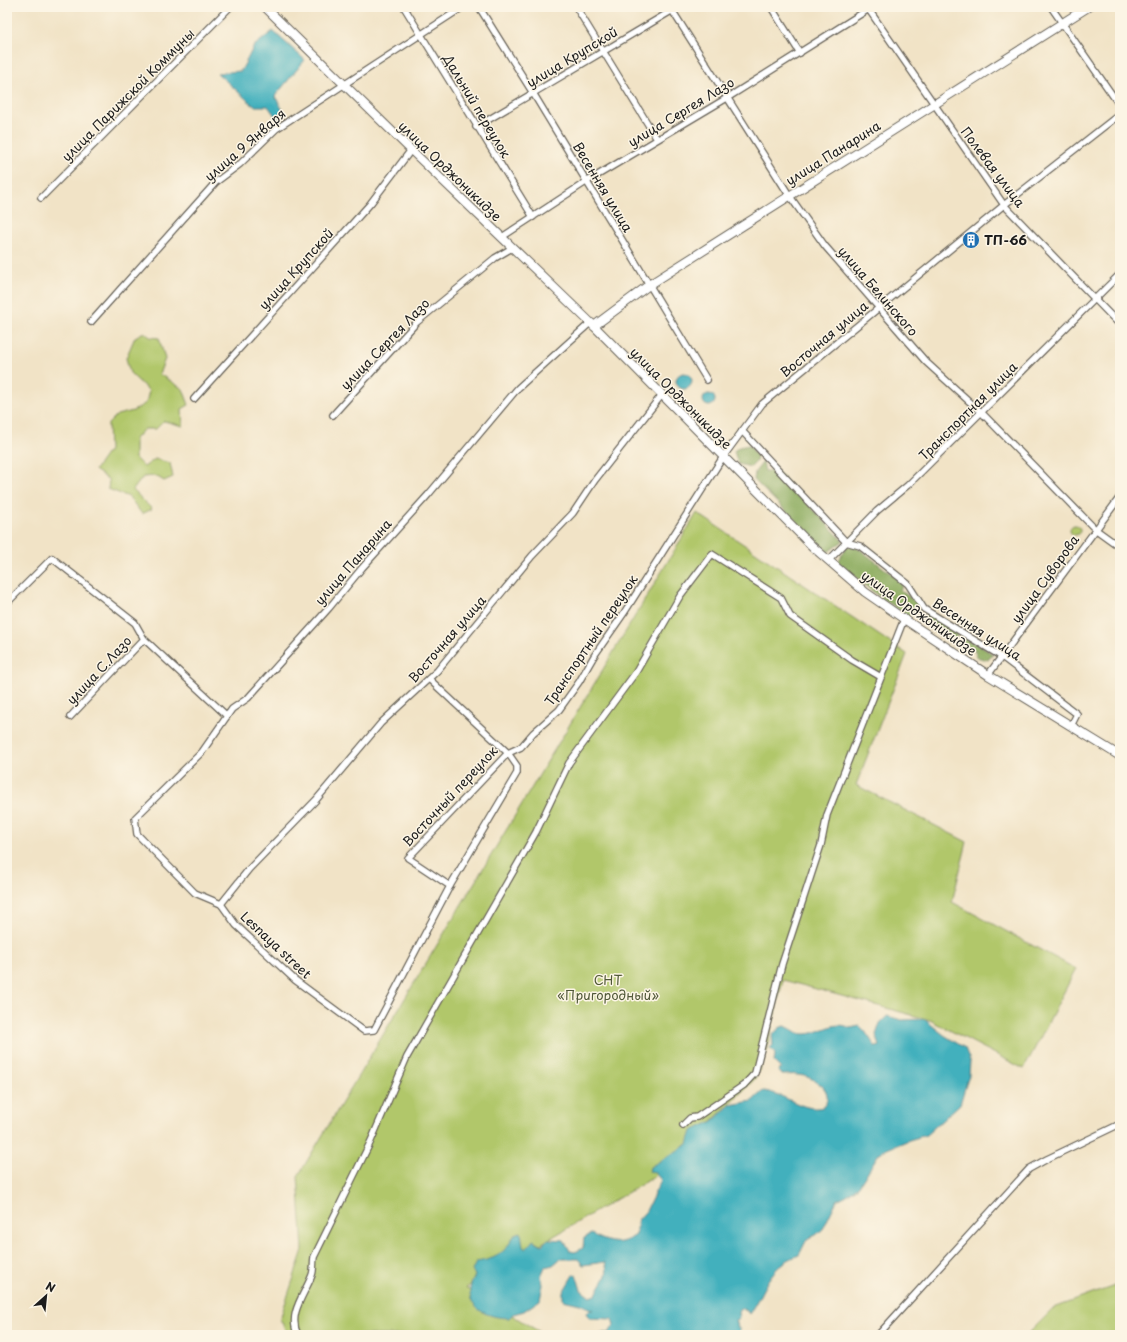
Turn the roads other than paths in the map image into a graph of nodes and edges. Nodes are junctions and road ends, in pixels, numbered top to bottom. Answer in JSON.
{"nodes":[{"id":1,"x":230,"y":7,"type":"edge"},
{"id":2,"x":404,"y":7,"type":"edge"},
{"id":3,"x":463,"y":7,"type":"edge"},
{"id":4,"x":478,"y":7,"type":"edge"},
{"id":5,"x":576,"y":7,"type":"edge"},
{"id":6,"x":678,"y":7,"type":"edge"},
{"id":7,"x":771,"y":7,"type":"edge"},
{"id":8,"x":1051,"y":7,"type":"edge"},
{"id":9,"x":1088,"y":7,"type":"edge"},
{"id":10,"x":268,"y":8,"type":"edge"},
{"id":11,"x":869,"y":8,"type":"edge"},
{"id":12,"x":671,"y":9,"type":"edge"},
{"id":13,"x":1061,"y":24,"type":"junction"},
{"id":14,"x":420,"y":34,"type":"junction"},
{"id":15,"x":603,"y":51,"type":"junction"},
{"id":16,"x":800,"y":53,"type":"junction"},
{"id":17,"x":343,"y":84,"type":"junction"},
{"id":18,"x":533,"y":93,"type":"junction"},
{"id":19,"x":727,"y":98,"type":"junction"},
{"id":20,"x":934,"y":105,"type":"junction"},
{"id":21,"x":1120,"y":106,"type":"edge"},
{"id":22,"x":1120,"y":114,"type":"edge"},
{"id":23,"x":476,"y":127,"type":"junction"},
{"id":24,"x":657,"y":139,"type":"junction"},
{"id":25,"x":410,"y":150,"type":"junction"},
{"id":26,"x":586,"y":182,"type":"junction"},
{"id":27,"x":789,"y":195,"type":"junction"},
{"id":28,"x":41,"y":198,"type":"dead end"},
{"id":29,"x":1004,"y":205,"type":"junction"},
{"id":30,"x":533,"y":217,"type":"junction"},
{"id":31,"x":502,"y":237,"type":"junction"},
{"id":32,"x":512,"y":248,"type":"junction"},
{"id":33,"x":1120,"y":274,"type":"edge"},
{"id":34,"x":649,"y":285,"type":"junction"},
{"id":35,"x":1095,"y":300,"type":"junction"},
{"id":36,"x":878,"y":308,"type":"junction"},
{"id":37,"x":91,"y":322,"type":"dead end"},
{"id":38,"x":592,"y":324,"type":"junction"},
{"id":39,"x":1120,"y":325,"type":"edge"},
{"id":40,"x":707,"y":380,"type":"dead end"},
{"id":41,"x":662,"y":396,"type":"junction"},
{"id":42,"x":194,"y":399,"type":"dead end"},
{"id":43,"x":982,"y":413,"type":"junction"},
{"id":44,"x":333,"y":415,"type":"dead end"},
{"id":45,"x":742,"y":431,"type":"junction"},
{"id":46,"x":723,"y":457,"type":"junction"},
{"id":47,"x":1120,"y":497,"type":"edge"},
{"id":48,"x":1095,"y":529,"type":"junction"},
{"id":49,"x":846,"y":542,"type":"junction"},
{"id":50,"x":1120,"y":547,"type":"edge"},
{"id":51,"x":828,"y":560,"type":"junction"},
{"id":52,"x":7,"y":603,"type":"edge"},
{"id":53,"x":904,"y":619,"type":"junction"},
{"id":54,"x":144,"y":639,"type":"junction"},
{"id":55,"x":1002,"y":657,"type":"junction"},
{"id":56,"x":988,"y":675,"type":"junction"},
{"id":57,"x":881,"y":677,"type":"junction"},
{"id":58,"x":429,"y":679,"type":"junction"},
{"id":59,"x":227,"y":716,"type":"junction"},
{"id":60,"x":70,"y":717,"type":"dead end"},
{"id":61,"x":1071,"y":726,"type":"junction"},
{"id":62,"x":508,"y":753,"type":"junction"},
{"id":63,"x":1120,"y":756,"type":"edge"},
{"id":64,"x":450,"y":886,"type":"junction"},
{"id":65,"x":221,"y":904,"type":"junction"},
{"id":66,"x":1120,"y":1124,"type":"edge"},
{"id":67,"x":683,"y":1126,"type":"dead end"},
{"id":68,"x":298,"y":1335,"type":"edge"},
{"id":69,"x":878,"y":1335,"type":"edge"}],
"edges":[{"from":1,"to":28,"type":"street","name":"улица Парижской Коммуны"},
{"from":2,"to":14,"type":"street","name":"Дальний переулок"},
{"from":3,"to":14,"type":"street","name":"улица 9 Января"},
{"from":4,"to":18,"type":"street","name":"Весенняя улица"},
{"from":5,"to":15,"type":"street"},
{"from":6,"to":12,"type":"street","name":"улица Крупской"},
{"from":7,"to":16,"type":"street"},
{"from":8,"to":13,"type":"street"},
{"from":9,"to":13,"type":"main road","name":"улица Панарина"},
{"from":10,"to":17,"type":"main road","name":"улица Орджоникидзе"},
{"from":11,"to":16,"type":"street","name":"улица Сергея Лазо"},
{"from":11,"to":20,"type":"street","name":"Полевая улица"},
{"from":12,"to":15,"type":"street","name":"улица Крупской"},
{"from":12,"to":19,"type":"street","name":"улица Белинского"},
{"from":13,"to":20,"type":"main road","name":"улица Панарина"},
{"from":13,"to":21,"type":"street"},
{"from":14,"to":17,"type":"street","name":"улица 9 Января"},
{"from":14,"to":23,"type":"street","name":"Дальний переулок"},
{"from":15,"to":18,"type":"street","name":"улица Крупской"},
{"from":15,"to":24,"type":"street"},
{"from":16,"to":19,"type":"street","name":"улица Сергея Лазо"},
{"from":17,"to":25,"type":"main road","name":"улица Орджоникидзе"},
{"from":17,"to":37,"type":"street","name":"улица 9 Января"},
{"from":18,"to":23,"type":"street","name":"улица Крупской"},
{"from":18,"to":26,"type":"street","name":"Весенняя улица"},
{"from":19,"to":24,"type":"street","name":"улица Сергея Лазо"},
{"from":19,"to":27,"type":"street","name":"улица Белинского"},
{"from":20,"to":27,"type":"main road","name":"улица Панарина"},
{"from":20,"to":29,"type":"street","name":"Полевая улица"},
{"from":22,"to":29,"type":"street","name":"Восточная улица"},
{"from":23,"to":30,"type":"street","name":"Дальний переулок"},
{"from":24,"to":26,"type":"street","name":"улица Сергея Лазо"},
{"from":25,"to":31,"type":"main road","name":"улица Орджоникидзе"},
{"from":25,"to":42,"type":"street","name":"улица Крупской"},
{"from":26,"to":30,"type":"street","name":"улица Сергея Лазо"},
{"from":26,"to":34,"type":"street","name":"Весенняя улица"},
{"from":27,"to":34,"type":"main road","name":"улица Панарина"},
{"from":27,"to":36,"type":"street","name":"улица Белинского"},
{"from":29,"to":35,"type":"street","name":"Полевая улица"},
{"from":29,"to":36,"type":"street","name":"Восточная улица"},
{"from":30,"to":31,"type":"street","name":"улица Сергея Лазо"},
{"from":31,"to":32,"type":"main road","name":"улица Орджоникидзе"},
{"from":32,"to":38,"type":"main road","name":"улица Орджоникидзе"},
{"from":32,"to":44,"type":"street","name":"улица Сергея Лазо"},
{"from":33,"to":35,"type":"street","name":"Транспортная улица"},
{"from":34,"to":38,"type":"main road","name":"улица Панарина"},
{"from":34,"to":40,"type":"street","name":"Весенняя улица"},
{"from":35,"to":39,"type":"street","name":"Полевая улица"},
{"from":35,"to":43,"type":"street","name":"Транспортная улица"},
{"from":36,"to":43,"type":"street","name":"улица Белинского"},
{"from":36,"to":45,"type":"street","name":"Восточная улица"},
{"from":38,"to":41,"type":"main road","name":"улица Орджоникидзе"},
{"from":38,"to":59,"type":"street","name":"улица Панарина"},
{"from":41,"to":46,"type":"main road","name":"улица Орджоникидзе"},
{"from":41,"to":58,"type":"street","name":"Восточная улица"},
{"from":43,"to":48,"type":"street","name":"улица Белинского"},
{"from":43,"to":49,"type":"street","name":"Транспортная улица"},
{"from":45,"to":46,"type":"street","name":"Восточная улица"},
{"from":45,"to":49,"type":"street","name":"Весенняя улица"},
{"from":46,"to":51,"type":"main road","name":"улица Орджоникидзе"},
{"from":46,"to":62,"type":"street","name":"Транспортный переулок"},
{"from":47,"to":48,"type":"street","name":"улица Суворова"},
{"from":48,"to":50,"type":"street","name":"улица Белинского"},
{"from":48,"to":55,"type":"street","name":"улица Суворова"},
{"from":49,"to":51,"type":"street","name":"Транспортная улица"},
{"from":49,"to":55,"type":"street","name":"Весенняя улица"},
{"from":51,"to":53,"type":"main road","name":"улица Орджоникидзе"},
{"from":52,"to":54,"type":"street"},
{"from":53,"to":56,"type":"main road","name":"улица Орджоникидзе"},
{"from":53,"to":57,"type":"street"},
{"from":54,"to":59,"type":"street"},
{"from":54,"to":60,"type":"street","name":"улица С.Лазо"},
{"from":55,"to":56,"type":"street","name":"улица Суворова"},
{"from":55,"to":61,"type":"street","name":"Весенняя улица"},
{"from":56,"to":61,"type":"main road","name":"улица Орджоникидзе"},
{"from":57,"to":67,"type":"street"},
{"from":57,"to":68,"type":"street"},
{"from":58,"to":62,"type":"street","name":"Восточный переулок"},
{"from":58,"to":65,"type":"street","name":"Восточная улица"},
{"from":59,"to":65,"type":"street","name":"улица Панарина"},
{"from":61,"to":63,"type":"main road","name":"улица Орджоникидзе"},
{"from":62,"to":64,"type":"street"},
{"from":62,"to":64,"type":"street","name":"Восточный переулок"},
{"from":64,"to":65,"type":"street","name":"Lesnaya street"},
{"from":66,"to":69,"type":"street"}]}
